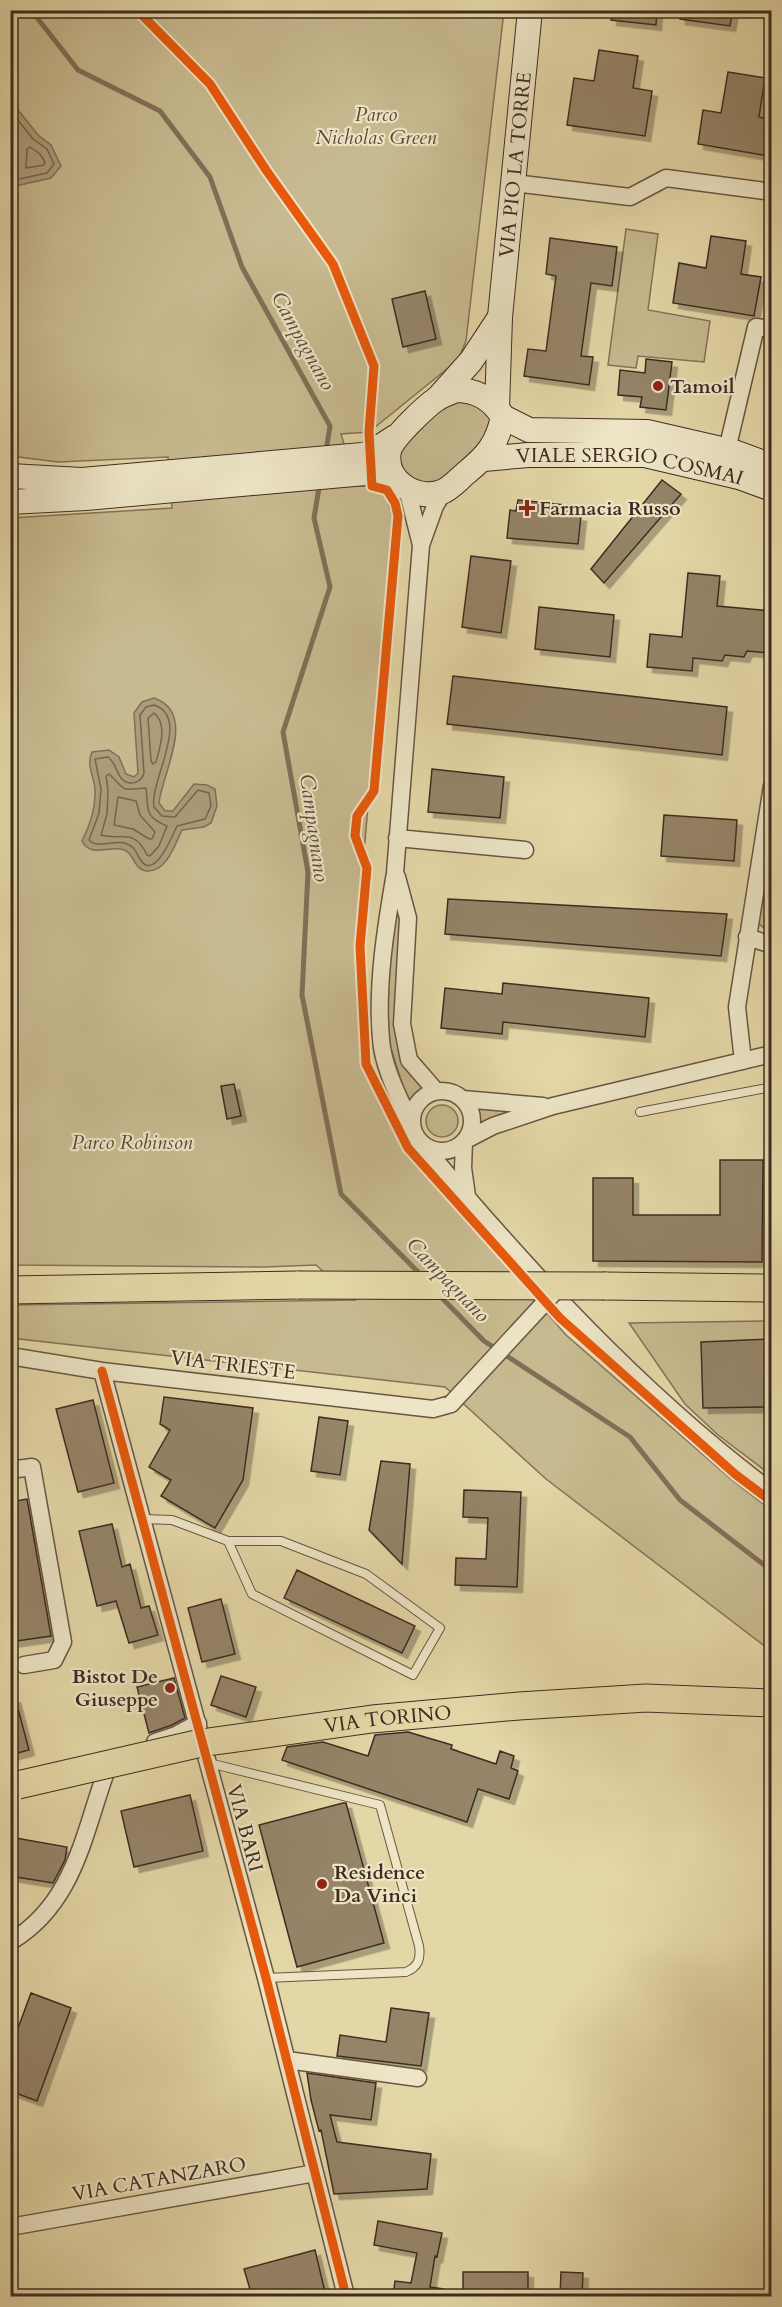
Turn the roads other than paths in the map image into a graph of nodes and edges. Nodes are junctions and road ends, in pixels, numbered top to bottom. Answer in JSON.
{"nodes":[{"id":1,"x":530,"y":10,"type":"edge"},
{"id":2,"x":514,"y":183,"type":"junction"},
{"id":3,"x":771,"y":192,"type":"edge"},
{"id":4,"x":500,"y":317,"type":"junction"},
{"id":5,"x":771,"y":329,"type":"edge"},
{"id":6,"x":438,"y":398,"type":"junction"},
{"id":7,"x":500,"y":412,"type":"junction"},
{"id":8,"x":395,"y":437,"type":"junction"},
{"id":9,"x":727,"y":450,"type":"junction"},
{"id":10,"x":484,"y":459,"type":"junction"},
{"id":11,"x":364,"y":464,"type":"junction"},
{"id":12,"x":771,"y":466,"type":"edge"},
{"id":13,"x":10,"y":476,"type":"edge"},
{"id":14,"x":399,"y":482,"type":"junction"},
{"id":15,"x":84,"y":489,"type":"junction"},
{"id":16,"x":771,"y":489,"type":"edge"},
{"id":17,"x":444,"y":491,"type":"junction"},
{"id":18,"x":10,"y":502,"type":"edge"},
{"id":19,"x":421,"y":545,"type":"junction"},
{"id":20,"x":771,"y":786,"type":"edge"},
{"id":21,"x":397,"y":838,"type":"junction"},
{"id":22,"x":525,"y":850,"type":"dead end"},
{"id":23,"x":396,"y":873,"type":"junction"},
{"id":24,"x":747,"y":937,"type":"junction"},
{"id":25,"x":771,"y":945,"type":"edge"},
{"id":26,"x":771,"y":1056,"type":"edge"},
{"id":27,"x":743,"y":1061,"type":"junction"},
{"id":28,"x":771,"y":1087,"type":"edge"},
{"id":29,"x":435,"y":1091,"type":"junction"},
{"id":30,"x":463,"y":1099,"type":"junction"},
{"id":31,"x":553,"y":1106,"type":"junction"},
{"id":32,"x":640,"y":1112,"type":"dead end"},
{"id":33,"x":412,"y":1126,"type":"junction"},
{"id":34,"x":465,"y":1141,"type":"junction"},
{"id":35,"x":422,"y":1144,"type":"junction"},
{"id":36,"x":468,"y":1200,"type":"junction"},
{"id":37,"x":560,"y":1286,"type":"junction"},
{"id":38,"x":771,"y":1288,"type":"edge"},
{"id":39,"x":10,"y":1290,"type":"edge"},
{"id":40,"x":10,"y":1356,"type":"edge"},
{"id":41,"x":102,"y":1371,"type":"junction"},
{"id":42,"x":10,"y":1470,"type":"edge"},
{"id":43,"x":771,"y":1492,"type":"edge"},
{"id":44,"x":143,"y":1519,"type":"junction"},
{"id":45,"x":228,"y":1541,"type":"junction"},
{"id":46,"x":24,"y":1665,"type":"dead end"},
{"id":47,"x":771,"y":1703,"type":"edge"},
{"id":48,"x":198,"y":1723,"type":"junction"},
{"id":49,"x":209,"y":1763,"type":"junction"},
{"id":50,"x":14,"y":1786,"type":"edge"},
{"id":51,"x":10,"y":1942,"type":"edge"},
{"id":52,"x":266,"y":1978,"type":"junction"},
{"id":53,"x":287,"y":2060,"type":"junction"},
{"id":54,"x":418,"y":2078,"type":"dead end"},
{"id":55,"x":315,"y":2173,"type":"junction"},
{"id":56,"x":10,"y":2227,"type":"edge"},
{"id":57,"x":346,"y":2296,"type":"edge"}],
"edges":[{"from":1,"to":2,"type":"street","name":"VIA PIO LA TORRE"},
{"from":2,"to":3,"type":"street"},
{"from":2,"to":4,"type":"street","name":"VIA PIO LA TORRE"},
{"from":4,"to":6,"type":"street","name":"VIA PIO LA TORRE"},
{"from":4,"to":7,"type":"street","name":"VIA PIO LA TORRE"},
{"from":5,"to":9,"type":"street"},
{"from":6,"to":7,"type":"street"},
{"from":6,"to":8,"type":"street"},
{"from":7,"to":9,"type":"street","name":"VIALE SERGIO COSMAI"},
{"from":7,"to":10,"type":"street"},
{"from":8,"to":11,"type":"street"},
{"from":8,"to":14,"type":"street"},
{"from":9,"to":12,"type":"street","name":"VIALE SERGIO COSMAI"},
{"from":10,"to":16,"type":"street","name":"VIALE SERGIO COSMAI"},
{"from":10,"to":17,"type":"street"},
{"from":11,"to":14,"type":"street"},
{"from":11,"to":15,"type":"street"},
{"from":13,"to":15,"type":"street"},
{"from":14,"to":17,"type":"street"},
{"from":14,"to":19,"type":"street"},
{"from":15,"to":18,"type":"street"},
{"from":17,"to":19,"type":"street"},
{"from":19,"to":21,"type":"street"},
{"from":20,"to":24,"type":"street"},
{"from":21,"to":22,"type":"street"},
{"from":21,"to":23,"type":"street"},
{"from":23,"to":29,"type":"street"},
{"from":23,"to":33,"type":"street"},
{"from":24,"to":25,"type":"street"},
{"from":24,"to":27,"type":"street"},
{"from":26,"to":27,"type":"street"},
{"from":27,"to":31,"type":"street"},
{"from":28,"to":32,"type":"lane"},
{"from":29,"to":30,"type":"street"},
{"from":29,"to":33,"type":"street"},
{"from":30,"to":31,"type":"street"},
{"from":30,"to":34,"type":"street"},
{"from":31,"to":34,"type":"street"},
{"from":33,"to":35,"type":"street"},
{"from":34,"to":35,"type":"street"},
{"from":34,"to":36,"type":"street"},
{"from":35,"to":36,"type":"street"},
{"from":36,"to":43,"type":"street"},
{"from":37,"to":38,"type":"main road","bridge":true},
{"from":37,"to":39,"type":"main road","bridge":true},
{"from":37,"to":41,"type":"street","name":"VIA TRIESTE","bridge":true},
{"from":40,"to":41,"type":"street","name":"VIA TRIESTE"},
{"from":41,"to":44,"type":"street","name":"VIA BARI"},
{"from":42,"to":46,"type":"street"},
{"from":44,"to":45,"type":"lane"},
{"from":44,"to":48,"type":"street","name":"VIA BARI"},
{"from":45,"to":45,"type":"lane"},
{"from":47,"to":50,"type":"main road","name":"VIA TORINO","bridge":true},
{"from":48,"to":49,"type":"street","name":"VIA BARI"},
{"from":48,"to":51,"type":"street"},
{"from":49,"to":52,"type":"street","name":"VIA BARI"},
{"from":49,"to":52,"type":"lane"},
{"from":52,"to":53,"type":"street","name":"VIA BARI"},
{"from":53,"to":54,"type":"street"},
{"from":53,"to":55,"type":"street","name":"VIA BARI"},
{"from":55,"to":56,"type":"street","name":"VIA CATANZARO"},
{"from":55,"to":57,"type":"street","name":"VIA BARI"}]}
